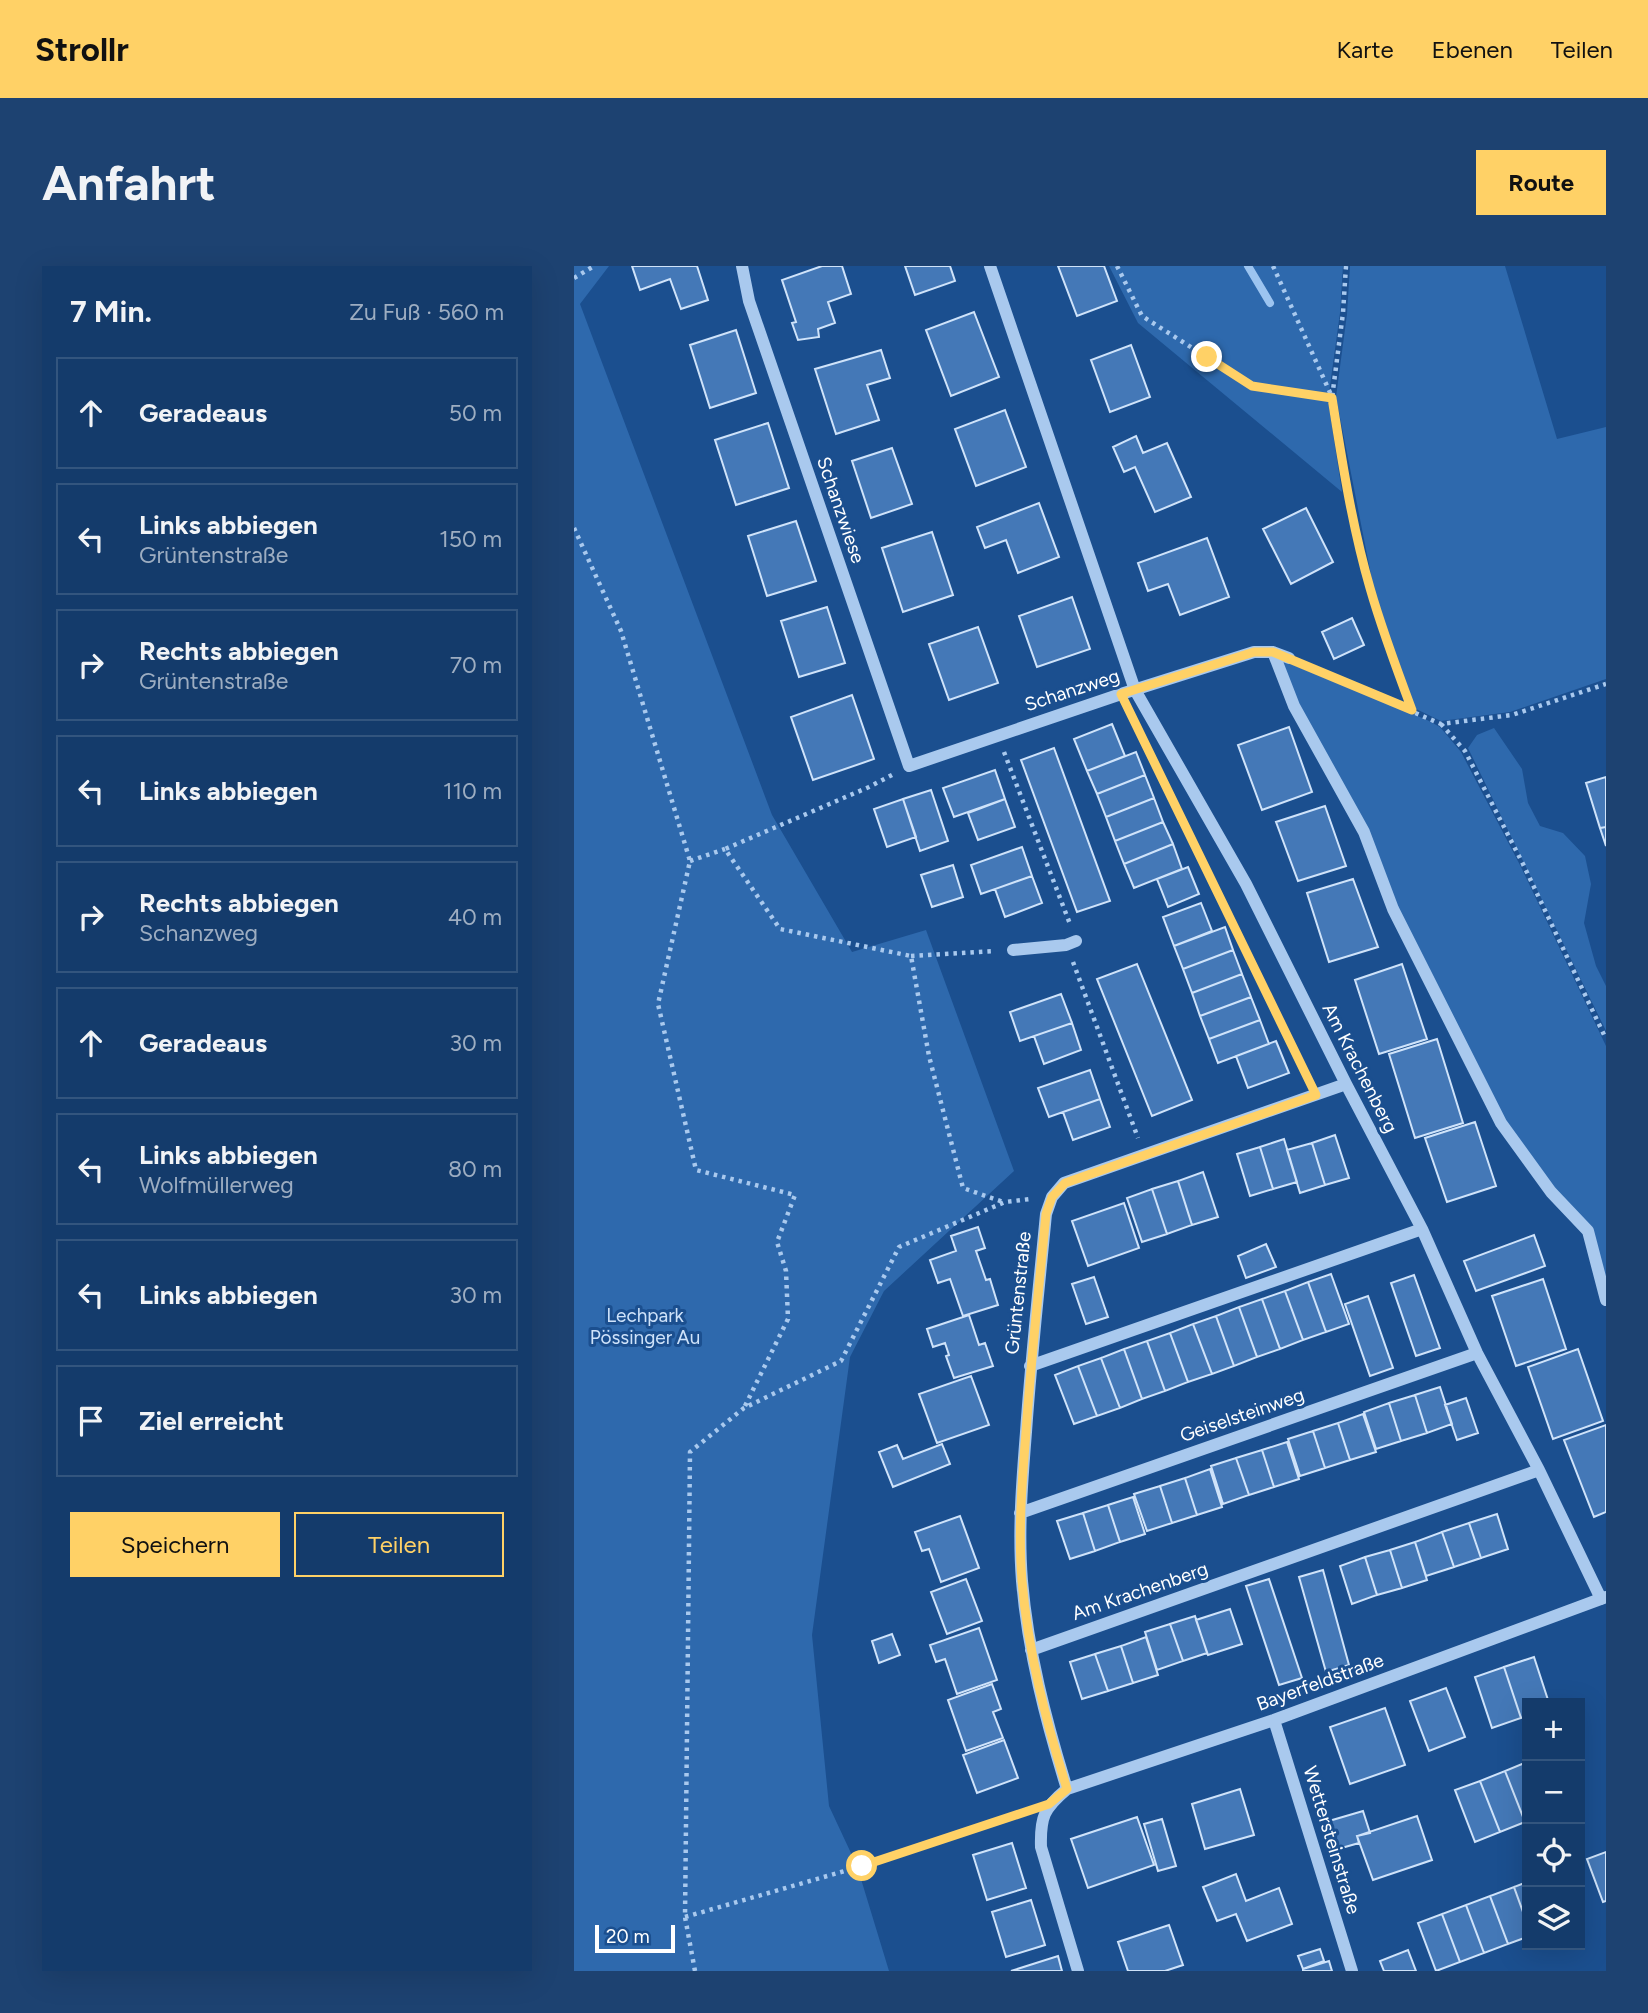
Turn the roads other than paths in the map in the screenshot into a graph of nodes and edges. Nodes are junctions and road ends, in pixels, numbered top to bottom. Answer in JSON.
{"nodes":[{"id":1,"x":742,"y":266,"type":"edge"},
{"id":2,"x":990,"y":266,"type":"edge"},
{"id":3,"x":1273,"y":652,"type":"junction"},
{"id":4,"x":1289,"y":658,"type":"road end"},
{"id":5,"x":1135,"y":690,"type":"junction"},
{"id":6,"x":909,"y":766,"type":"joint"},
{"id":7,"x":1076,"y":941,"type":"road end"},
{"id":8,"x":1013,"y":950,"type":"road end"},
{"id":9,"x":1346,"y":1084,"type":"junction"},
{"id":10,"x":1422,"y":1228,"type":"junction"},
{"id":11,"x":1606,"y":1300,"type":"edge"},
{"id":12,"x":1477,"y":1353,"type":"junction"},
{"id":13,"x":1030,"y":1366,"type":"junction"},
{"id":14,"x":1539,"y":1470,"type":"junction"},
{"id":15,"x":1020,"y":1513,"type":"junction"},
{"id":16,"x":1604,"y":1598,"type":"edge"},
{"id":17,"x":1031,"y":1650,"type":"junction"},
{"id":18,"x":1274,"y":1720,"type":"junction"},
{"id":19,"x":1067,"y":1789,"type":"junction"},
{"id":20,"x":1078,"y":1971,"type":"edge"},
{"id":21,"x":1352,"y":1971,"type":"edge"}],
"edges":[{"from":1,"to":6,"type":"street","name":"Schanzwiese"},
{"from":2,"to":5,"type":"street"},
{"from":3,"to":4,"type":"street","name":"Schanzweg"},
{"from":3,"to":5,"type":"street","name":"Schanzweg"},
{"from":3,"to":11,"type":"street"},
{"from":5,"to":6,"type":"street","name":"Schanzweg"},
{"from":5,"to":9,"type":"street","name":"Am Krachenberg"},
{"from":7,"to":8,"type":"street"},
{"from":9,"to":10,"type":"street","name":"Am Krachenberg"},
{"from":9,"to":13,"type":"street","name":"Grüntenstraße"},
{"from":10,"to":12,"type":"street","name":"Am Krachenberg"},
{"from":10,"to":13,"type":"street"},
{"from":12,"to":14,"type":"street","name":"Am Krachenberg"},
{"from":12,"to":15,"type":"street","name":"Geiselsteinweg"},
{"from":13,"to":15,"type":"street","name":"Grüntenstraße"},
{"from":14,"to":16,"type":"street","name":"Am Krachenberg"},
{"from":14,"to":17,"type":"street","name":"Am Krachenberg"},
{"from":15,"to":17,"type":"street","name":"Grüntenstraße"},
{"from":16,"to":18,"type":"street","name":"Bayerfeldstraße"},
{"from":17,"to":19,"type":"street","name":"Grüntenstraße"},
{"from":18,"to":19,"type":"street","name":"Bayerfeldstraße"},
{"from":18,"to":21,"type":"street","name":"Wettersteinstraße"},
{"from":19,"to":20,"type":"street","name":"Bayerfeldstraße"}]}
